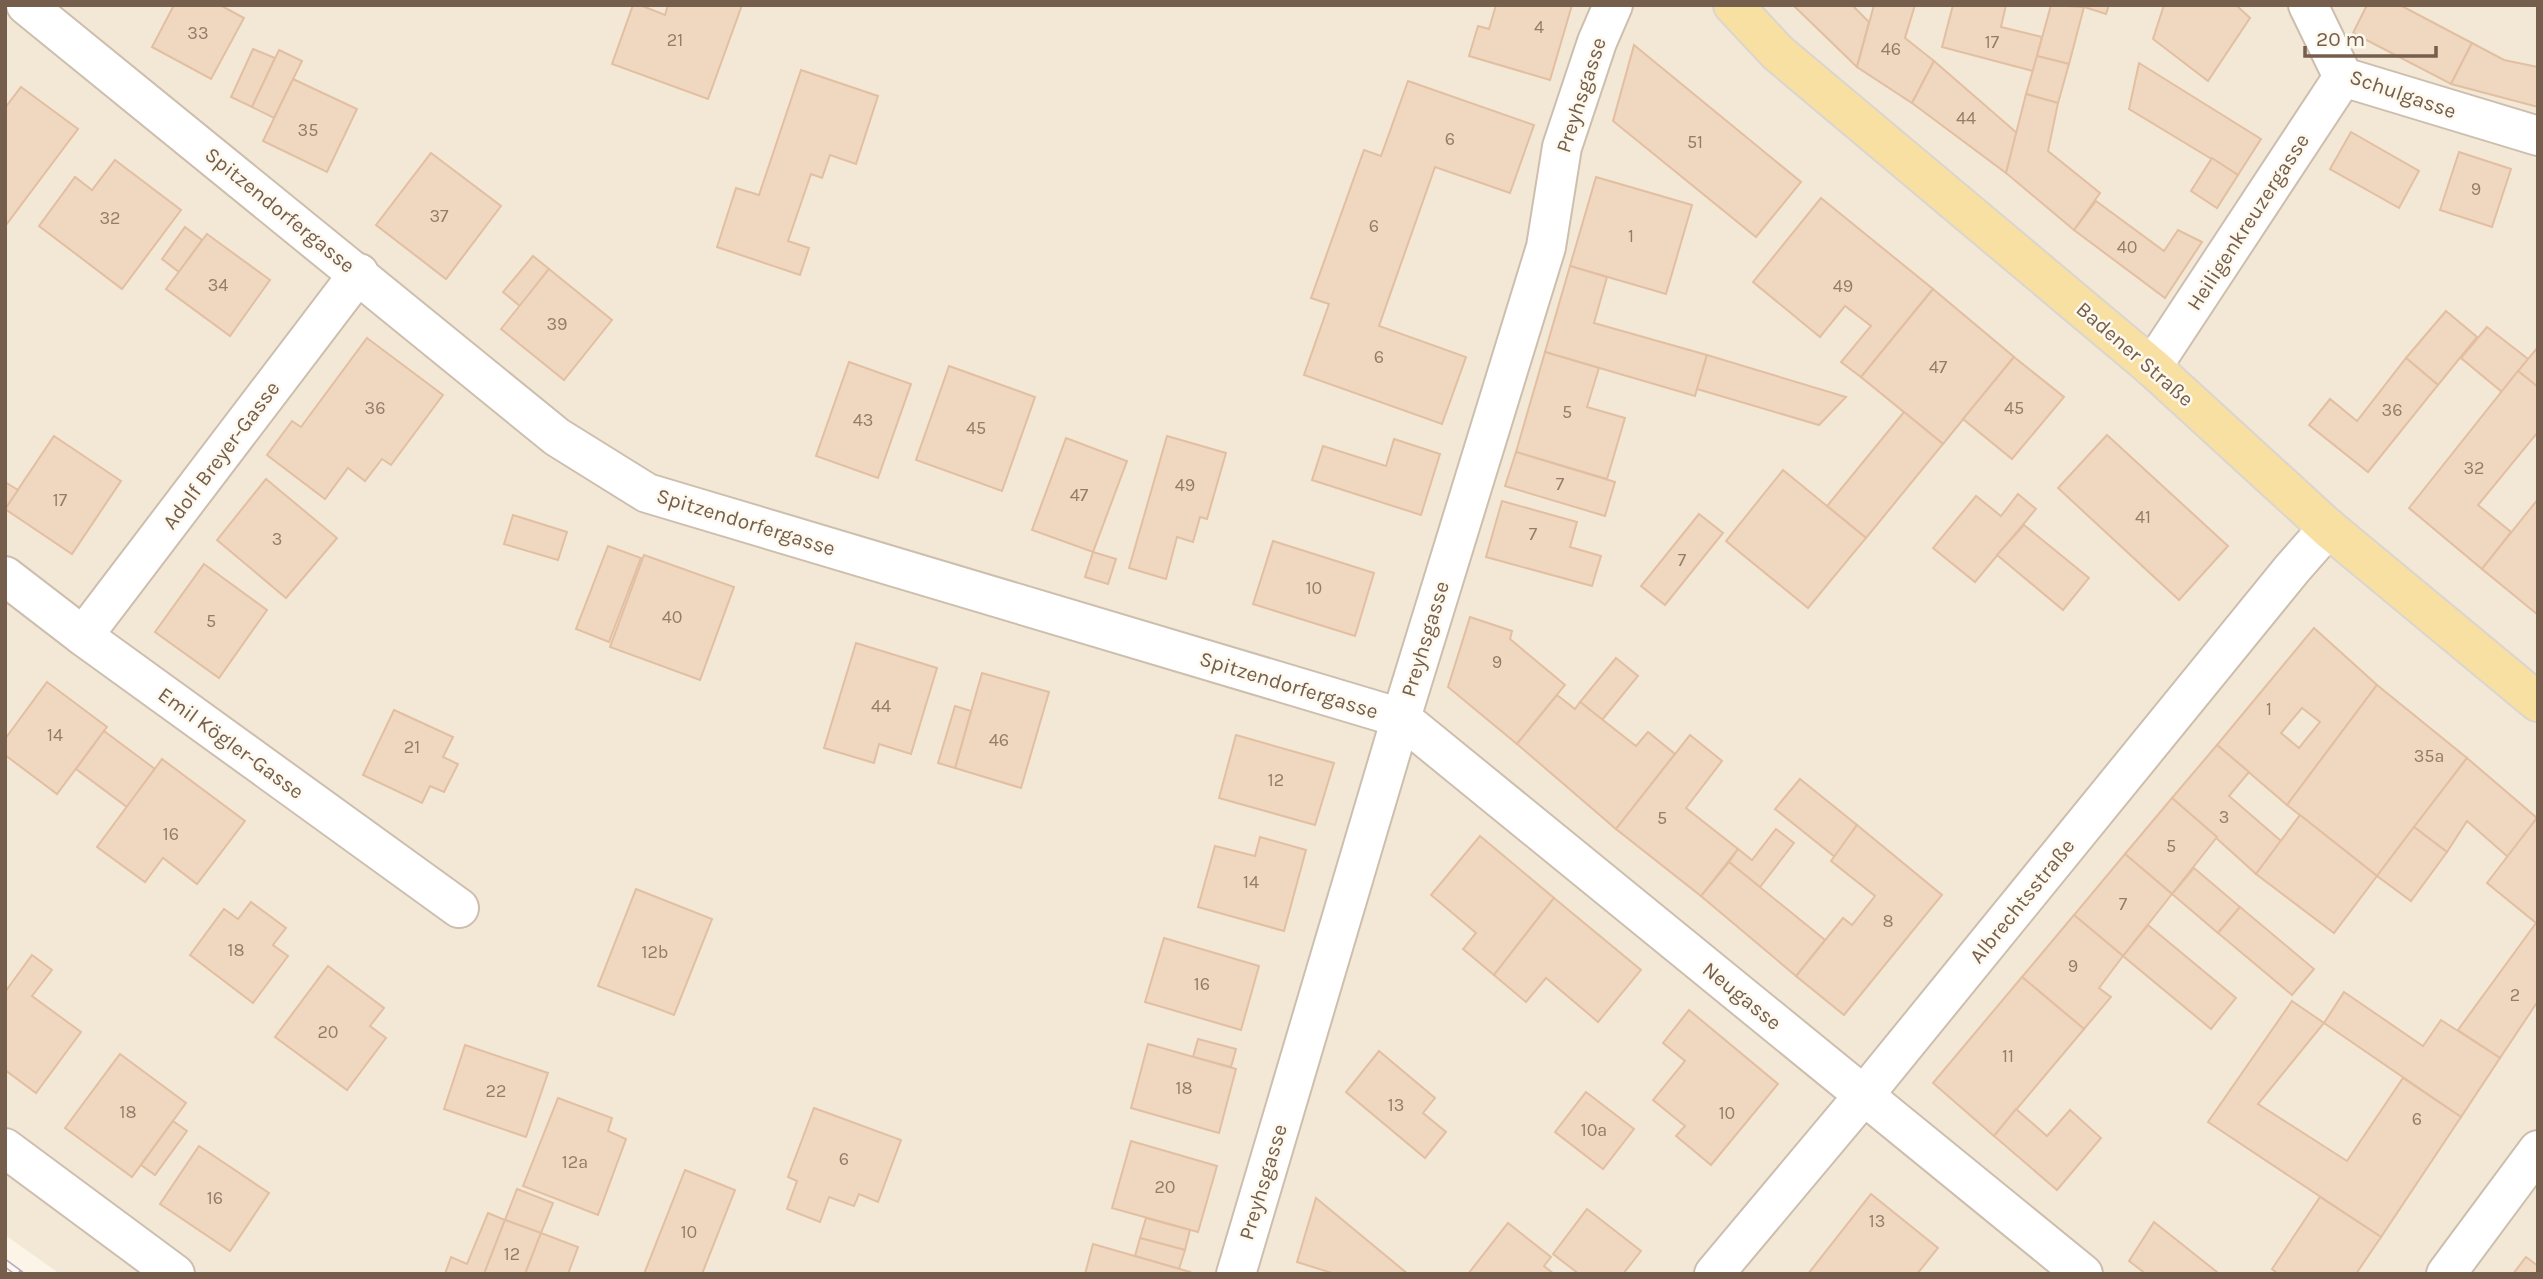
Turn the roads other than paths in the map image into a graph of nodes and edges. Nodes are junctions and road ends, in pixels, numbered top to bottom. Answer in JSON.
{"nodes":[{"id":1,"x":26,"y":5,"type":"edge"},
{"id":2,"x":1613,"y":5,"type":"edge"},
{"id":3,"x":1733,"y":5,"type":"edge"},
{"id":4,"x":2308,"y":5,"type":"edge"},
{"id":5,"x":2343,"y":77,"type":"junction"},
{"id":6,"x":2538,"y":136,"type":"edge"},
{"id":7,"x":359,"y":274,"type":"junction"},
{"id":8,"x":2152,"y":367,"type":"junction"},
{"id":9,"x":2328,"y":528,"type":"junction"},
{"id":10,"x":5,"y":576,"type":"edge"},
{"id":11,"x":83,"y":636,"type":"junction"},
{"id":12,"x":2538,"y":702,"type":"edge"},
{"id":13,"x":1401,"y":718,"type":"junction"},
{"id":14,"x":459,"y":908,"type":"dead end"},
{"id":15,"x":1864,"y":1095,"type":"junction"},
{"id":16,"x":5,"y":1148,"type":"edge"},
{"id":17,"x":2538,"y":1150,"type":"edge"},
{"id":18,"x":175,"y":1274,"type":"edge"},
{"id":19,"x":1236,"y":1274,"type":"edge"},
{"id":20,"x":1714,"y":1274,"type":"edge"},
{"id":21,"x":2083,"y":1274,"type":"edge"},
{"id":22,"x":2446,"y":1274,"type":"edge"}],
"edges":[{"from":1,"to":7,"type":"street","name":"Spitzendorfergasse"},
{"from":2,"to":13,"type":"street","name":"Preyhsgasse"},
{"from":3,"to":8,"type":"main road","name":"Badener Straße"},
{"from":4,"to":5,"type":"street","name":"Schulgasse"},
{"from":5,"to":6,"type":"street","name":"Schulgasse"},
{"from":5,"to":8,"type":"street","name":"Heiligenkreuzergasse"},
{"from":7,"to":11,"type":"street","name":"Adolf Breyer-Gasse"},
{"from":7,"to":13,"type":"street","name":"Spitzendorfergasse"},
{"from":8,"to":9,"type":"main road","name":"Badener Straße"},
{"from":9,"to":12,"type":"main road","name":"Badener Straße"},
{"from":9,"to":15,"type":"street","name":"Albrechtsstraße"},
{"from":10,"to":11,"type":"street","name":"Emil Kögler-Gasse"},
{"from":11,"to":14,"type":"street","name":"Emil Kögler-Gasse"},
{"from":13,"to":15,"type":"street","name":"Neugasse"},
{"from":13,"to":19,"type":"street","name":"Preyhsgasse"},
{"from":15,"to":20,"type":"street","name":"Albrechtsstraße"},
{"from":15,"to":21,"type":"street","name":"Neugasse"},
{"from":16,"to":18,"type":"street"},
{"from":17,"to":22,"type":"street"}]}
